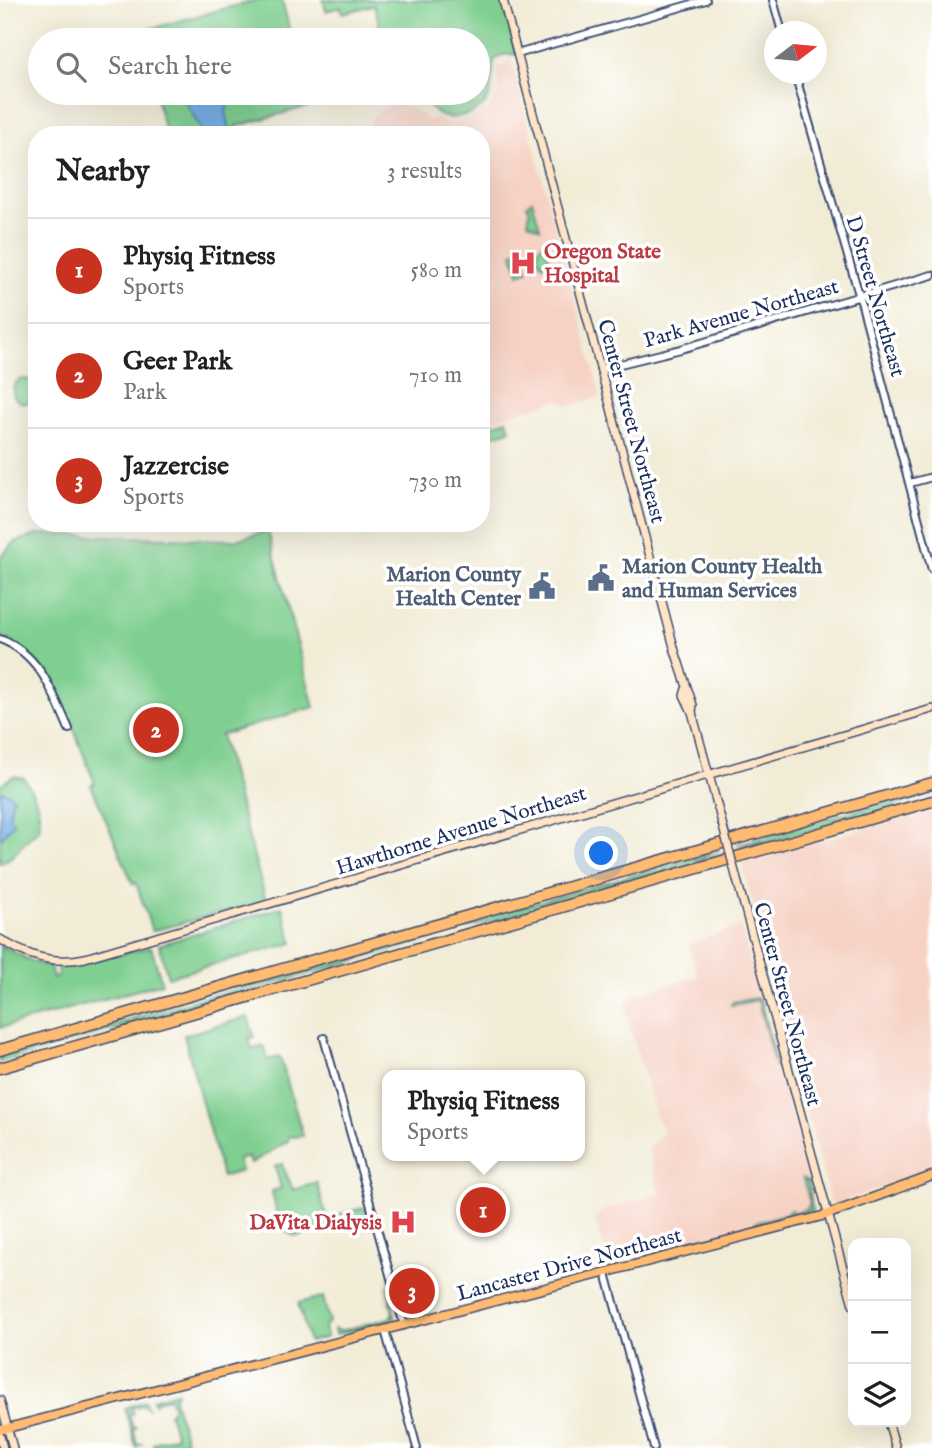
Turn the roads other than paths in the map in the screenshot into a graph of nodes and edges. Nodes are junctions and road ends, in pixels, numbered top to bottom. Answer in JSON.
{"nodes":[{"id":1,"x":503,"y":0,"type":"edge"},
{"id":2,"x":706,"y":0,"type":"edge"},
{"id":3,"x":773,"y":0,"type":"edge"},
{"id":4,"x":779,"y":21,"type":"edge"},
{"id":5,"x":517,"y":54,"type":"junction"},
{"id":6,"x":798,"y":84,"type":"edge"},
{"id":7,"x":932,"y":275,"type":"edge"},
{"id":8,"x":859,"y":296,"type":"junction"},
{"id":9,"x":600,"y":369,"type":"junction"},
{"id":10,"x":932,"y":477,"type":"edge"},
{"id":11,"x":909,"y":483,"type":"junction"},
{"id":12,"x":932,"y":570,"type":"edge"},
{"id":13,"x":0,"y":639,"type":"edge"},
{"id":14,"x":932,"y":709,"type":"edge"},
{"id":15,"x":68,"y":729,"type":"dead end"},
{"id":16,"x":709,"y":774,"type":"junction"},
{"id":17,"x":932,"y":783,"type":"edge"},
{"id":18,"x":932,"y":801,"type":"edge"},
{"id":19,"x":0,"y":939,"type":"edge"},
{"id":20,"x":324,"y":1038,"type":"dead end"},
{"id":21,"x":0,"y":1050,"type":"edge"},
{"id":22,"x":0,"y":1068,"type":"edge"},
{"id":23,"x":932,"y":1176,"type":"edge"},
{"id":24,"x":826,"y":1215,"type":"junction"},
{"id":25,"x":606,"y":1273,"type":"junction"},
{"id":26,"x":852,"y":1301,"type":"edge"},
{"id":27,"x":404,"y":1325,"type":"junction"},
{"id":28,"x":385,"y":1330,"type":"junction"},
{"id":29,"x":0,"y":1399,"type":"edge"},
{"id":30,"x":890,"y":1427,"type":"edge"},
{"id":31,"x":4,"y":1429,"type":"edge"},
{"id":32,"x":0,"y":1436,"type":"edge"},
{"id":33,"x":3,"y":1448,"type":"edge"},
{"id":34,"x":13,"y":1448,"type":"edge"},
{"id":35,"x":417,"y":1448,"type":"edge"},
{"id":36,"x":654,"y":1448,"type":"edge"},
{"id":37,"x":896,"y":1448,"type":"edge"}],
"edges":[{"from":1,"to":5,"type":"main road","name":"Center Street Northeast"},
{"from":2,"to":5,"type":"street"},
{"from":3,"to":4,"type":"street"},
{"from":5,"to":9,"type":"main road","name":"Center Street Northeast"},
{"from":6,"to":8,"type":"street","name":"D Street Northeast"},
{"from":7,"to":8,"type":"street","name":"Park Avenue Northeast"},
{"from":8,"to":9,"type":"street","name":"Park Avenue Northeast"},
{"from":8,"to":11,"type":"street","name":"D Street Northeast"},
{"from":9,"to":16,"type":"main road","name":"Center Street Northeast"},
{"from":10,"to":11,"type":"street"},
{"from":11,"to":12,"type":"street","name":"D Street Northeast"},
{"from":13,"to":15,"type":"street"},
{"from":14,"to":16,"type":"main road","name":"Hawthorne Avenue Northeast"},
{"from":16,"to":19,"type":"main road","name":"Hawthorne Avenue Northeast"},
{"from":16,"to":24,"type":"main road","name":"Center Street Northeast","bridge":true},
{"from":17,"to":21,"type":"highway"},
{"from":18,"to":22,"type":"highway"},
{"from":20,"to":27,"type":"street"},
{"from":23,"to":24,"type":"main road","name":"Lancaster Drive Northeast"},
{"from":24,"to":25,"type":"main road","name":"Lancaster Drive Northeast"},
{"from":24,"to":26,"type":"main road","name":"Center Street Northeast"},
{"from":25,"to":27,"type":"main road","name":"Lancaster Drive Northeast"},
{"from":25,"to":36,"type":"street"},
{"from":27,"to":28,"type":"main road","name":"Lancaster Drive Northeast"},
{"from":28,"to":31,"type":"main road","name":"Lancaster Drive Northeast"},
{"from":28,"to":35,"type":"street"},
{"from":29,"to":31,"type":"main road"},
{"from":30,"to":37,"type":"main road"},
{"from":31,"to":34,"type":"main road"},
{"from":32,"to":33,"type":"main road"}]}
